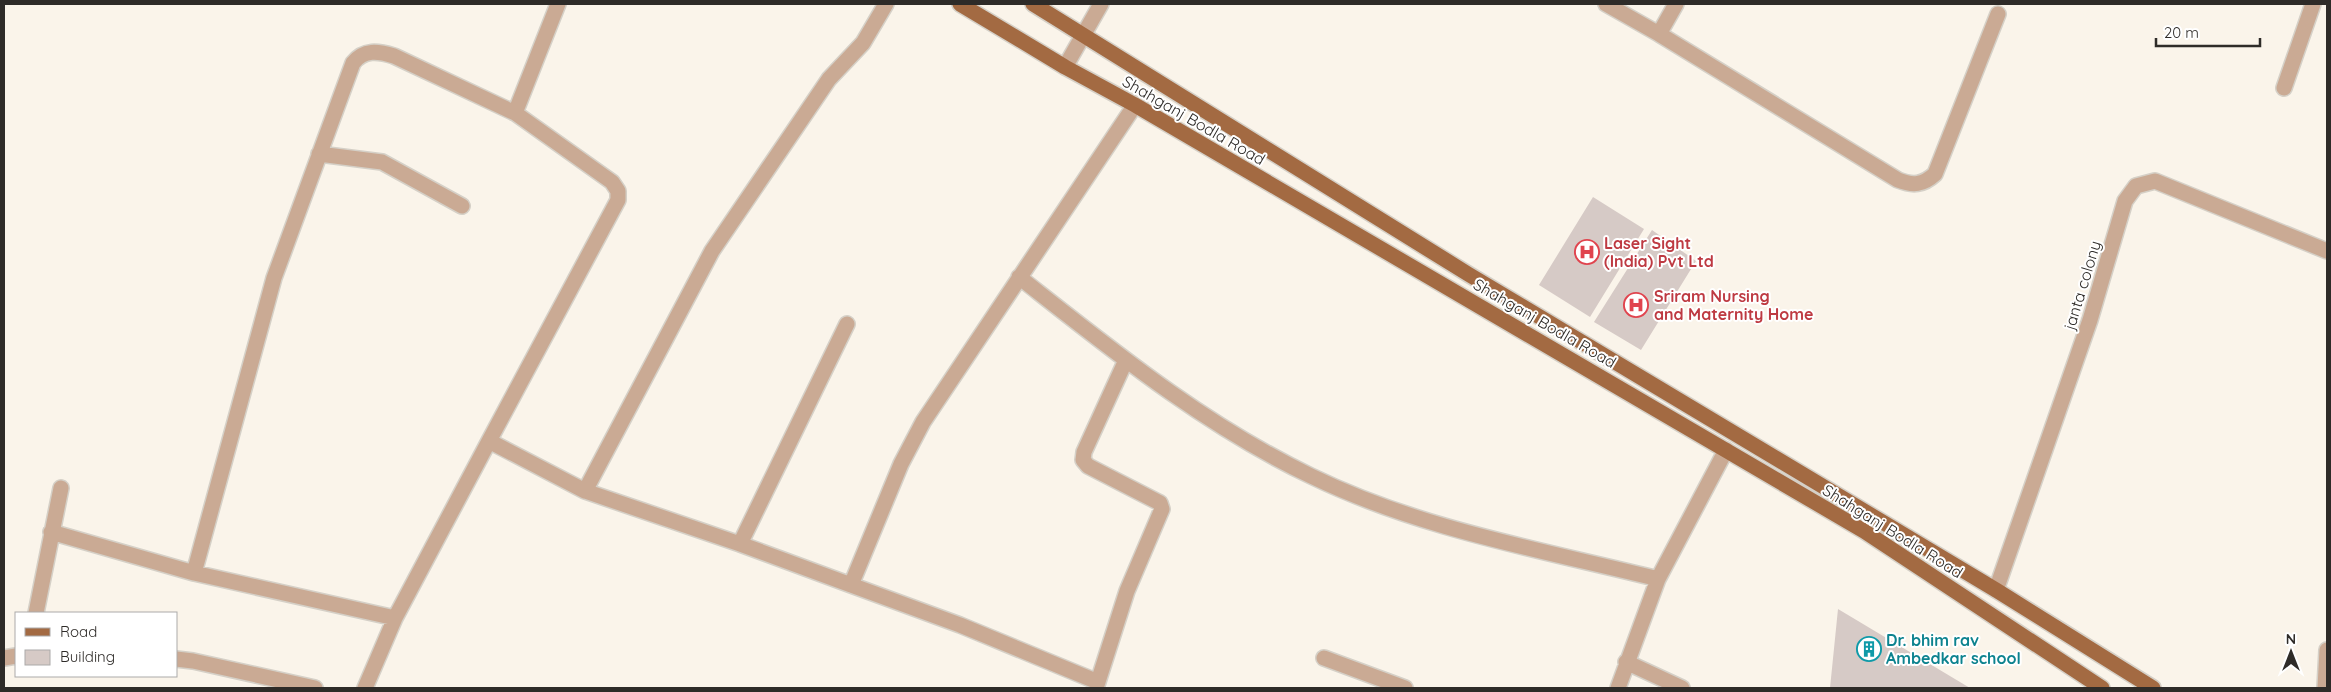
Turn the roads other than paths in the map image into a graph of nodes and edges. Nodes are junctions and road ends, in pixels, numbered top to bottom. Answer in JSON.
{"nodes":[{"id":1,"x":558,"y":4,"type":"edge"},
{"id":2,"x":886,"y":4,"type":"edge"},
{"id":3,"x":960,"y":4,"type":"edge"},
{"id":4,"x":1033,"y":4,"type":"edge"},
{"id":5,"x":1102,"y":4,"type":"edge"},
{"id":6,"x":1606,"y":4,"type":"edge"},
{"id":7,"x":1676,"y":4,"type":"edge"},
{"id":8,"x":2313,"y":4,"type":"edge"},
{"id":9,"x":1998,"y":14,"type":"dead end"},
{"id":10,"x":1659,"y":34,"type":"junction"},
{"id":11,"x":1082,"y":35,"type":"junction"},
{"id":12,"x":1065,"y":67,"type":"junction"},
{"id":13,"x":2284,"y":88,"type":"dead end"},
{"id":14,"x":1135,"y":105,"type":"junction"},
{"id":15,"x":515,"y":113,"type":"junction"},
{"id":16,"x":319,"y":154,"type":"junction"},
{"id":17,"x":462,"y":206,"type":"dead end"},
{"id":18,"x":2327,"y":251,"type":"edge"},
{"id":19,"x":1019,"y":277,"type":"junction"},
{"id":20,"x":848,"y":324,"type":"dead end"},
{"id":21,"x":1126,"y":360,"type":"junction"},
{"id":22,"x":490,"y":442,"type":"junction"},
{"id":23,"x":1726,"y":450,"type":"junction"},
{"id":24,"x":61,"y":488,"type":"dead end"},
{"id":25,"x":585,"y":491,"type":"junction"},
{"id":26,"x":52,"y":532,"type":"junction"},
{"id":27,"x":740,"y":544,"type":"junction"},
{"id":28,"x":194,"y":573,"type":"junction"},
{"id":29,"x":1658,"y":579,"type":"junction"},
{"id":30,"x":851,"y":585,"type":"junction"},
{"id":31,"x":1996,"y":590,"type":"junction"},
{"id":32,"x":36,"y":612,"type":"edge"},
{"id":33,"x":395,"y":618,"type":"junction"},
{"id":34,"x":2327,"y":650,"type":"edge"},
{"id":35,"x":1324,"y":658,"type":"dead end"},
{"id":36,"x":178,"y":659,"type":"edge"},
{"id":37,"x":1626,"y":662,"type":"junction"},
{"id":38,"x":1097,"y":685,"type":"edge"},
{"id":39,"x":315,"y":688,"type":"edge"},
{"id":40,"x":365,"y":688,"type":"edge"},
{"id":41,"x":1404,"y":688,"type":"edge"},
{"id":42,"x":1618,"y":688,"type":"edge"},
{"id":43,"x":1682,"y":688,"type":"edge"},
{"id":44,"x":2102,"y":688,"type":"edge"},
{"id":45,"x":2152,"y":688,"type":"edge"},
{"id":46,"x":2325,"y":688,"type":"edge"}],
"edges":[{"from":1,"to":15,"type":"street"},
{"from":2,"to":25,"type":"street"},
{"from":3,"to":12,"type":"main road","name":"Shahganj Bodla Road"},
{"from":4,"to":11,"type":"main road"},
{"from":5,"to":11,"type":"street"},
{"from":6,"to":10,"type":"street"},
{"from":7,"to":10,"type":"street"},
{"from":8,"to":13,"type":"street"},
{"from":9,"to":10,"type":"street"},
{"from":11,"to":12,"type":"street"},
{"from":11,"to":31,"type":"main road"},
{"from":12,"to":14,"type":"main road","name":"Shahganj Bodla Road"},
{"from":14,"to":19,"type":"street"},
{"from":14,"to":23,"type":"main road","name":"Shahganj Bodla Road"},
{"from":15,"to":16,"type":"street"},
{"from":15,"to":22,"type":"street"},
{"from":16,"to":17,"type":"street"},
{"from":16,"to":28,"type":"street"},
{"from":18,"to":31,"type":"street","name":"janta colony"},
{"from":19,"to":21,"type":"street"},
{"from":19,"to":30,"type":"street"},
{"from":20,"to":27,"type":"street"},
{"from":21,"to":29,"type":"street"},
{"from":21,"to":38,"type":"street"},
{"from":22,"to":25,"type":"street"},
{"from":22,"to":33,"type":"street"},
{"from":23,"to":29,"type":"street"},
{"from":23,"to":44,"type":"main road","name":"Shahganj Bodla Road"},
{"from":24,"to":26,"type":"street"},
{"from":25,"to":27,"type":"street"},
{"from":26,"to":28,"type":"street"},
{"from":26,"to":32,"type":"street"},
{"from":27,"to":30,"type":"street"},
{"from":28,"to":33,"type":"street"},
{"from":29,"to":37,"type":"street"},
{"from":30,"to":38,"type":"street"},
{"from":31,"to":45,"type":"main road"},
{"from":33,"to":40,"type":"street"},
{"from":34,"to":46,"type":"street"},
{"from":35,"to":41,"type":"street"},
{"from":36,"to":39,"type":"street"},
{"from":37,"to":42,"type":"street"},
{"from":37,"to":43,"type":"street"}]}
